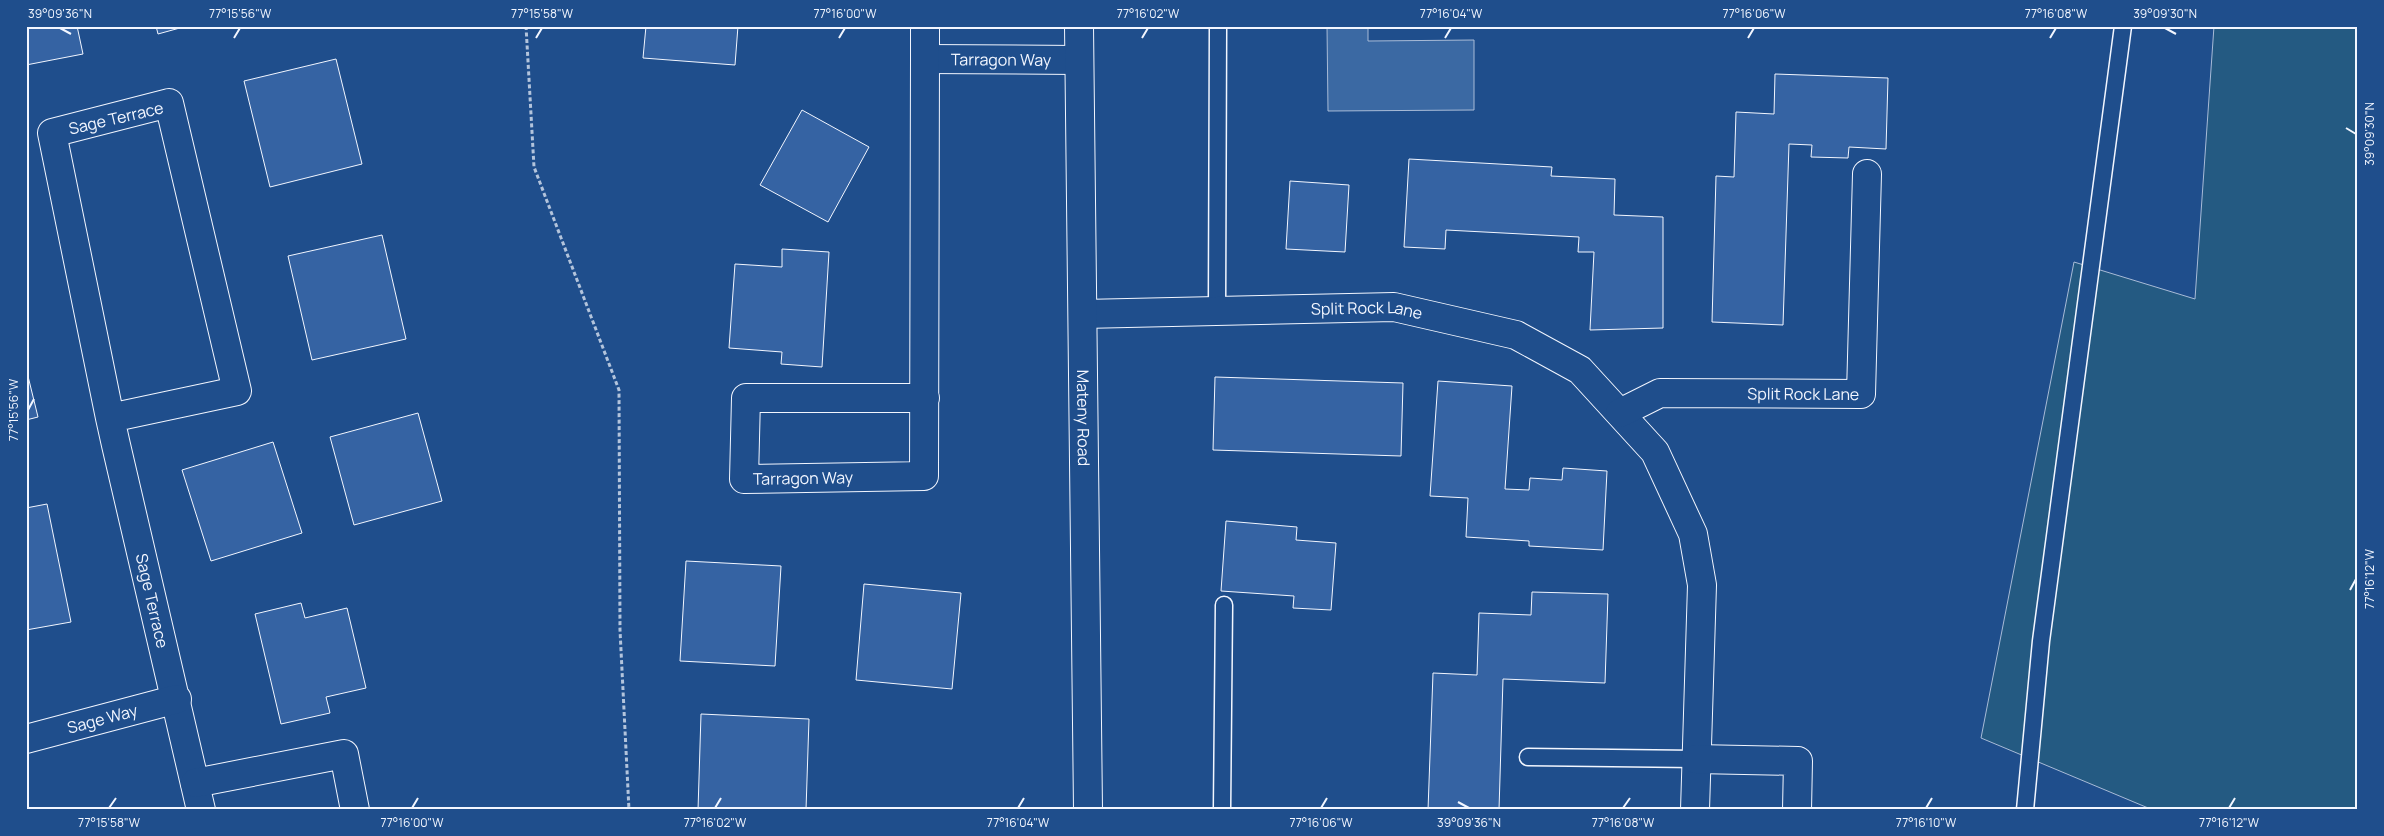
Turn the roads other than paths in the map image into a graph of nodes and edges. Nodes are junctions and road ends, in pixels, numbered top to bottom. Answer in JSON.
{"nodes":[{"id":1,"x":925,"y":26,"type":"edge"},
{"id":2,"x":1078,"y":26,"type":"edge"},
{"id":3,"x":1218,"y":26,"type":"edge"},
{"id":4,"x":2123,"y":26,"type":"edge"},
{"id":5,"x":925,"y":59,"type":"junction"},
{"id":6,"x":1078,"y":60,"type":"junction"},
{"id":7,"x":1867,"y":174,"type":"dead end"},
{"id":8,"x":1217,"y":311,"type":"junction"},
{"id":9,"x":1083,"y":314,"type":"junction"},
{"id":10,"x":925,"y":398,"type":"junction"},
{"id":11,"x":1620,"y":414,"type":"junction"},
{"id":12,"x":110,"y":418,"type":"junction"},
{"id":13,"x":1224,"y":606,"type":"dead end"},
{"id":14,"x":177,"y":699,"type":"junction"},
{"id":15,"x":26,"y":739,"type":"edge"},
{"id":16,"x":1528,"y":757,"type":"dead end"},
{"id":17,"x":1696,"y":759,"type":"junction"},
{"id":18,"x":195,"y":783,"type":"junction"},
{"id":19,"x":201,"y":810,"type":"edge"},
{"id":20,"x":355,"y":810,"type":"edge"},
{"id":21,"x":1088,"y":810,"type":"edge"},
{"id":22,"x":1222,"y":810,"type":"edge"},
{"id":23,"x":1695,"y":810,"type":"edge"},
{"id":24,"x":1798,"y":810,"type":"edge"},
{"id":25,"x":2025,"y":810,"type":"edge"}],
"edges":[{"from":1,"to":5,"type":"street","name":"Tarragon Way"},
{"from":2,"to":6,"type":"street","name":"Mateny Road"},
{"from":3,"to":8,"type":"lane"},
{"from":4,"to":25,"type":"lane"},
{"from":5,"to":6,"type":"street","name":"Tarragon Way"},
{"from":5,"to":10,"type":"street","name":"Tarragon Way"},
{"from":6,"to":9,"type":"street","name":"Mateny Road"},
{"from":7,"to":11,"type":"street","name":"Split Rock Lane"},
{"from":8,"to":9,"type":"street","name":"Split Rock Lane"},
{"from":8,"to":11,"type":"street","name":"Split Rock Lane"},
{"from":9,"to":21,"type":"street","name":"Mateny Road"},
{"from":10,"to":10,"type":"street","name":"Tarragon Way"},
{"from":11,"to":17,"type":"street","name":"Split Rock Lane"},
{"from":12,"to":12,"type":"street","name":"Sage Terrace"},
{"from":12,"to":14,"type":"street","name":"Sage Terrace"},
{"from":13,"to":22,"type":"lane"},
{"from":14,"to":15,"type":"street","name":"Sage Way"},
{"from":14,"to":18,"type":"street","name":"Sage Terrace"},
{"from":16,"to":17,"type":"lane"},
{"from":17,"to":23,"type":"street","name":"Split Rock Lane"},
{"from":17,"to":24,"type":"street"},
{"from":18,"to":19,"type":"street","name":"Sage Terrace"},
{"from":18,"to":20,"type":"street"}]}
